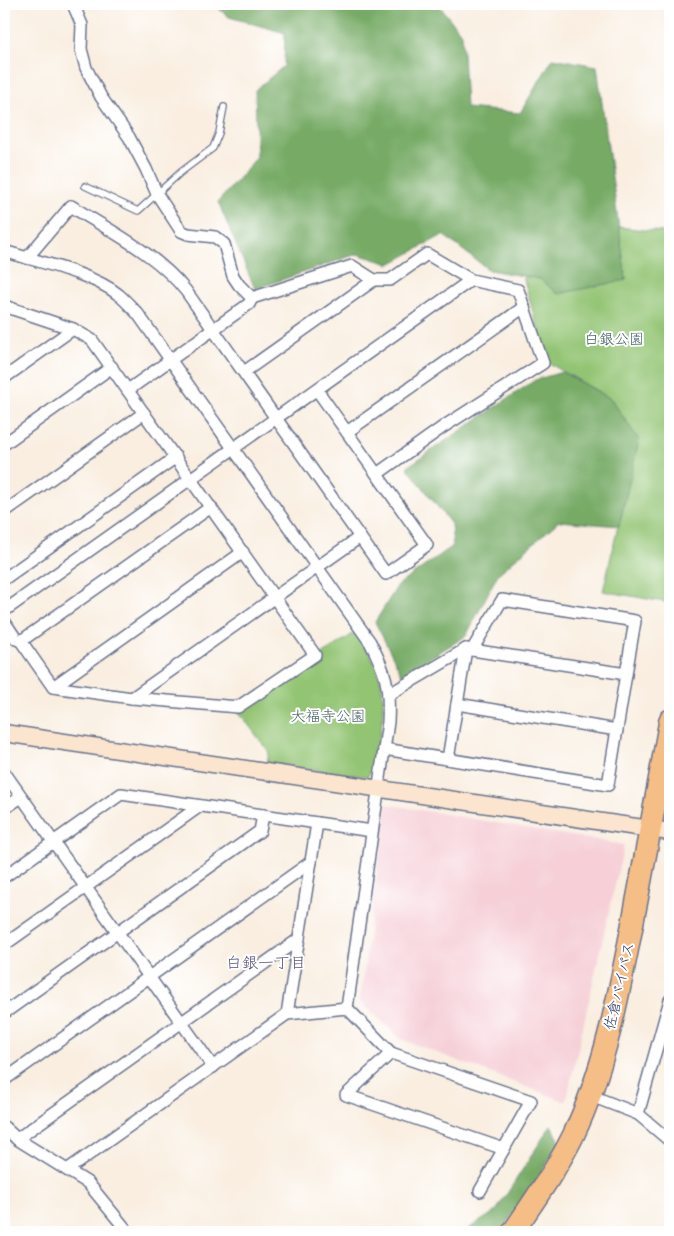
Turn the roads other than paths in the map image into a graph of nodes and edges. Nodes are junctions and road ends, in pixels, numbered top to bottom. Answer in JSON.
{"nodes":[{"id":1,"x":74,"y":4,"type":"edge"},
{"id":2,"x":224,"y":107,"type":"dead end"},
{"id":3,"x":85,"y":186,"type":"dead end"},
{"id":4,"x":157,"y":194,"type":"junction"},
{"id":5,"x":4,"y":251,"type":"edge"},
{"id":6,"x":27,"y":258,"type":"junction"},
{"id":7,"x":374,"y":280,"type":"junction"},
{"id":8,"x":471,"y":280,"type":"junction"},
{"id":9,"x":252,"y":298,"type":"junction"},
{"id":10,"x":524,"y":307,"type":"junction"},
{"id":11,"x":5,"y":308,"type":"edge"},
{"id":12,"x":74,"y":329,"type":"junction"},
{"id":13,"x":213,"y":329,"type":"junction"},
{"id":14,"x":170,"y":359,"type":"junction"},
{"id":15,"x":112,"y":367,"type":"junction"},
{"id":16,"x":244,"y":372,"type":"junction"},
{"id":17,"x":4,"y":378,"type":"edge"},
{"id":18,"x":128,"y":390,"type":"junction"},
{"id":19,"x":317,"y":390,"type":"junction"},
{"id":20,"x":144,"y":413,"type":"junction"},
{"id":21,"x":276,"y":418,"type":"junction"},
{"id":22,"x":347,"y":432,"type":"junction"},
{"id":23,"x":4,"y":444,"type":"edge"},
{"id":24,"x":234,"y":450,"type":"junction"},
{"id":25,"x":176,"y":457,"type":"junction"},
{"id":26,"x":377,"y":474,"type":"junction"},
{"id":27,"x":191,"y":479,"type":"junction"},
{"id":28,"x":211,"y":507,"type":"junction"},
{"id":29,"x":4,"y":512,"type":"edge"},
{"id":30,"x":360,"y":537,"type":"junction"},
{"id":31,"x":243,"y":552,"type":"junction"},
{"id":32,"x":317,"y":567,"type":"junction"},
{"id":33,"x":4,"y":579,"type":"edge"},
{"id":34,"x":275,"y":597,"type":"junction"},
{"id":35,"x":4,"y":611,"type":"edge"},
{"id":36,"x":4,"y":621,"type":"edge"},
{"id":37,"x":21,"y":642,"type":"junction"},
{"id":38,"x":469,"y":649,"type":"junction"},
{"id":39,"x":626,"y":674,"type":"junction"},
{"id":40,"x":53,"y":687,"type":"junction"},
{"id":41,"x":388,"y":695,"type":"junction"},
{"id":42,"x":132,"y":698,"type":"junction"},
{"id":43,"x":457,"y":704,"type":"junction"},
{"id":44,"x":670,"y":720,"type":"edge"},
{"id":45,"x":617,"y":730,"type":"junction"},
{"id":46,"x":4,"y":733,"type":"edge"},
{"id":47,"x":384,"y":749,"type":"junction"},
{"id":48,"x":448,"y":759,"type":"junction"},
{"id":49,"x":4,"y":772,"type":"edge"},
{"id":50,"x":378,"y":789,"type":"junction"},
{"id":51,"x":21,"y":797,"type":"junction"},
{"id":52,"x":200,"y":806,"type":"junction"},
{"id":53,"x":4,"y":809,"type":"edge"},
{"id":54,"x":263,"y":815,"type":"junction"},
{"id":55,"x":317,"y":823,"type":"junction"},
{"id":56,"x":372,"y":831,"type":"junction"},
{"id":57,"x":661,"y":831,"type":"edge"},
{"id":58,"x":53,"y":842,"type":"junction"},
{"id":59,"x":311,"y":862,"type":"junction"},
{"id":60,"x":4,"y":877,"type":"edge"},
{"id":61,"x":85,"y":887,"type":"junction"},
{"id":62,"x":117,"y":932,"type":"junction"},
{"id":63,"x":299,"y":938,"type":"junction"},
{"id":64,"x":4,"y":945,"type":"edge"},
{"id":65,"x":149,"y":977,"type":"junction"},
{"id":66,"x":670,"y":1000,"type":"edge"},
{"id":67,"x":347,"y":1008,"type":"junction"},
{"id":68,"x":4,"y":1013,"type":"edge"},
{"id":69,"x":287,"y":1014,"type":"junction"},
{"id":70,"x":181,"y":1022,"type":"junction"},
{"id":71,"x":391,"y":1053,"type":"junction"},
{"id":72,"x":213,"y":1067,"type":"junction"},
{"id":73,"x":4,"y":1080,"type":"edge"},
{"id":74,"x":589,"y":1095,"type":"junction"},
{"id":75,"x":638,"y":1114,"type":"junction"},
{"id":76,"x":4,"y":1126,"type":"edge"},
{"id":77,"x":17,"y":1139,"type":"junction"},
{"id":78,"x":670,"y":1141,"type":"edge"},
{"id":79,"x":504,"y":1148,"type":"junction"},
{"id":80,"x":67,"y":1170,"type":"junction"},
{"id":81,"x":480,"y":1191,"type":"dead end"},
{"id":82,"x":128,"y":1232,"type":"edge"},
{"id":83,"x":513,"y":1232,"type":"edge"}],
"edges":[{"from":1,"to":4,"type":"street"},
{"from":2,"to":4,"type":"lane"},
{"from":3,"to":4,"type":"lane"},
{"from":4,"to":9,"type":"street"},
{"from":5,"to":6,"type":"street"},
{"from":6,"to":13,"type":"street"},
{"from":6,"to":14,"type":"street"},
{"from":7,"to":8,"type":"street"},
{"from":7,"to":9,"type":"street"},
{"from":7,"to":16,"type":"street"},
{"from":8,"to":10,"type":"street"},
{"from":8,"to":19,"type":"street"},
{"from":9,"to":13,"type":"street"},
{"from":10,"to":22,"type":"street"},
{"from":10,"to":26,"type":"street"},
{"from":11,"to":12,"type":"street"},
{"from":12,"to":15,"type":"street"},
{"from":12,"to":17,"type":"street"},
{"from":13,"to":14,"type":"street"},
{"from":13,"to":16,"type":"street"},
{"from":14,"to":18,"type":"street"},
{"from":14,"to":24,"type":"street"},
{"from":15,"to":18,"type":"street"},
{"from":15,"to":23,"type":"street"},
{"from":16,"to":21,"type":"street"},
{"from":18,"to":20,"type":"street"},
{"from":19,"to":21,"type":"street"},
{"from":19,"to":22,"type":"street"},
{"from":20,"to":25,"type":"street"},
{"from":20,"to":29,"type":"street"},
{"from":21,"to":24,"type":"street"},
{"from":21,"to":30,"type":"street"},
{"from":22,"to":26,"type":"street"},
{"from":24,"to":27,"type":"street"},
{"from":24,"to":32,"type":"street"},
{"from":25,"to":27,"type":"street"},
{"from":25,"to":33,"type":"street"},
{"from":26,"to":30,"type":"street"},
{"from":27,"to":28,"type":"street"},
{"from":27,"to":35,"type":"street"},
{"from":28,"to":31,"type":"street"},
{"from":28,"to":37,"type":"street"},
{"from":30,"to":32,"type":"street"},
{"from":31,"to":34,"type":"street"},
{"from":31,"to":40,"type":"street"},
{"from":32,"to":34,"type":"street"},
{"from":32,"to":41,"type":"street"},
{"from":34,"to":42,"type":"street"},
{"from":34,"to":42,"type":"street"},
{"from":36,"to":37,"type":"street"},
{"from":37,"to":40,"type":"street"},
{"from":38,"to":39,"type":"street"},
{"from":38,"to":39,"type":"street"},
{"from":38,"to":41,"type":"street"},
{"from":38,"to":43,"type":"street"},
{"from":39,"to":45,"type":"street"},
{"from":40,"to":42,"type":"street"},
{"from":41,"to":47,"type":"street"},
{"from":43,"to":45,"type":"street"},
{"from":43,"to":48,"type":"street"},
{"from":44,"to":57,"type":"highway","name":"佐倉バイパス"},
{"from":45,"to":48,"type":"street"},
{"from":46,"to":50,"type":"street"},
{"from":47,"to":48,"type":"street"},
{"from":47,"to":50,"type":"street"},
{"from":49,"to":51,"type":"street"},
{"from":50,"to":56,"type":"street"},
{"from":50,"to":57,"type":"street"},
{"from":51,"to":53,"type":"street"},
{"from":51,"to":58,"type":"street"},
{"from":52,"to":54,"type":"street"},
{"from":52,"to":58,"type":"street"},
{"from":52,"to":61,"type":"street"},
{"from":54,"to":55,"type":"street"},
{"from":54,"to":62,"type":"street"},
{"from":55,"to":56,"type":"street"},
{"from":55,"to":59,"type":"street"},
{"from":56,"to":67,"type":"street"},
{"from":57,"to":74,"type":"highway","name":"佐倉バイパス"},
{"from":58,"to":60,"type":"street"},
{"from":58,"to":61,"type":"street"},
{"from":59,"to":63,"type":"street"},
{"from":59,"to":65,"type":"street"},
{"from":61,"to":62,"type":"street"},
{"from":61,"to":64,"type":"street"},
{"from":62,"to":65,"type":"street"},
{"from":62,"to":68,"type":"street"},
{"from":63,"to":69,"type":"street"},
{"from":63,"to":70,"type":"street"},
{"from":65,"to":70,"type":"street"},
{"from":65,"to":73,"type":"street"},
{"from":66,"to":75,"type":"street"},
{"from":67,"to":69,"type":"street"},
{"from":67,"to":71,"type":"street"},
{"from":69,"to":72,"type":"street"},
{"from":70,"to":72,"type":"street"},
{"from":70,"to":77,"type":"street"},
{"from":71,"to":79,"type":"street"},
{"from":71,"to":79,"type":"street"},
{"from":72,"to":80,"type":"street"},
{"from":74,"to":75,"type":"street"},
{"from":74,"to":83,"type":"highway","name":"佐倉バイパス"},
{"from":75,"to":78,"type":"street"},
{"from":76,"to":77,"type":"street"},
{"from":77,"to":80,"type":"street"},
{"from":79,"to":81,"type":"street"},
{"from":80,"to":82,"type":"street"}]}
